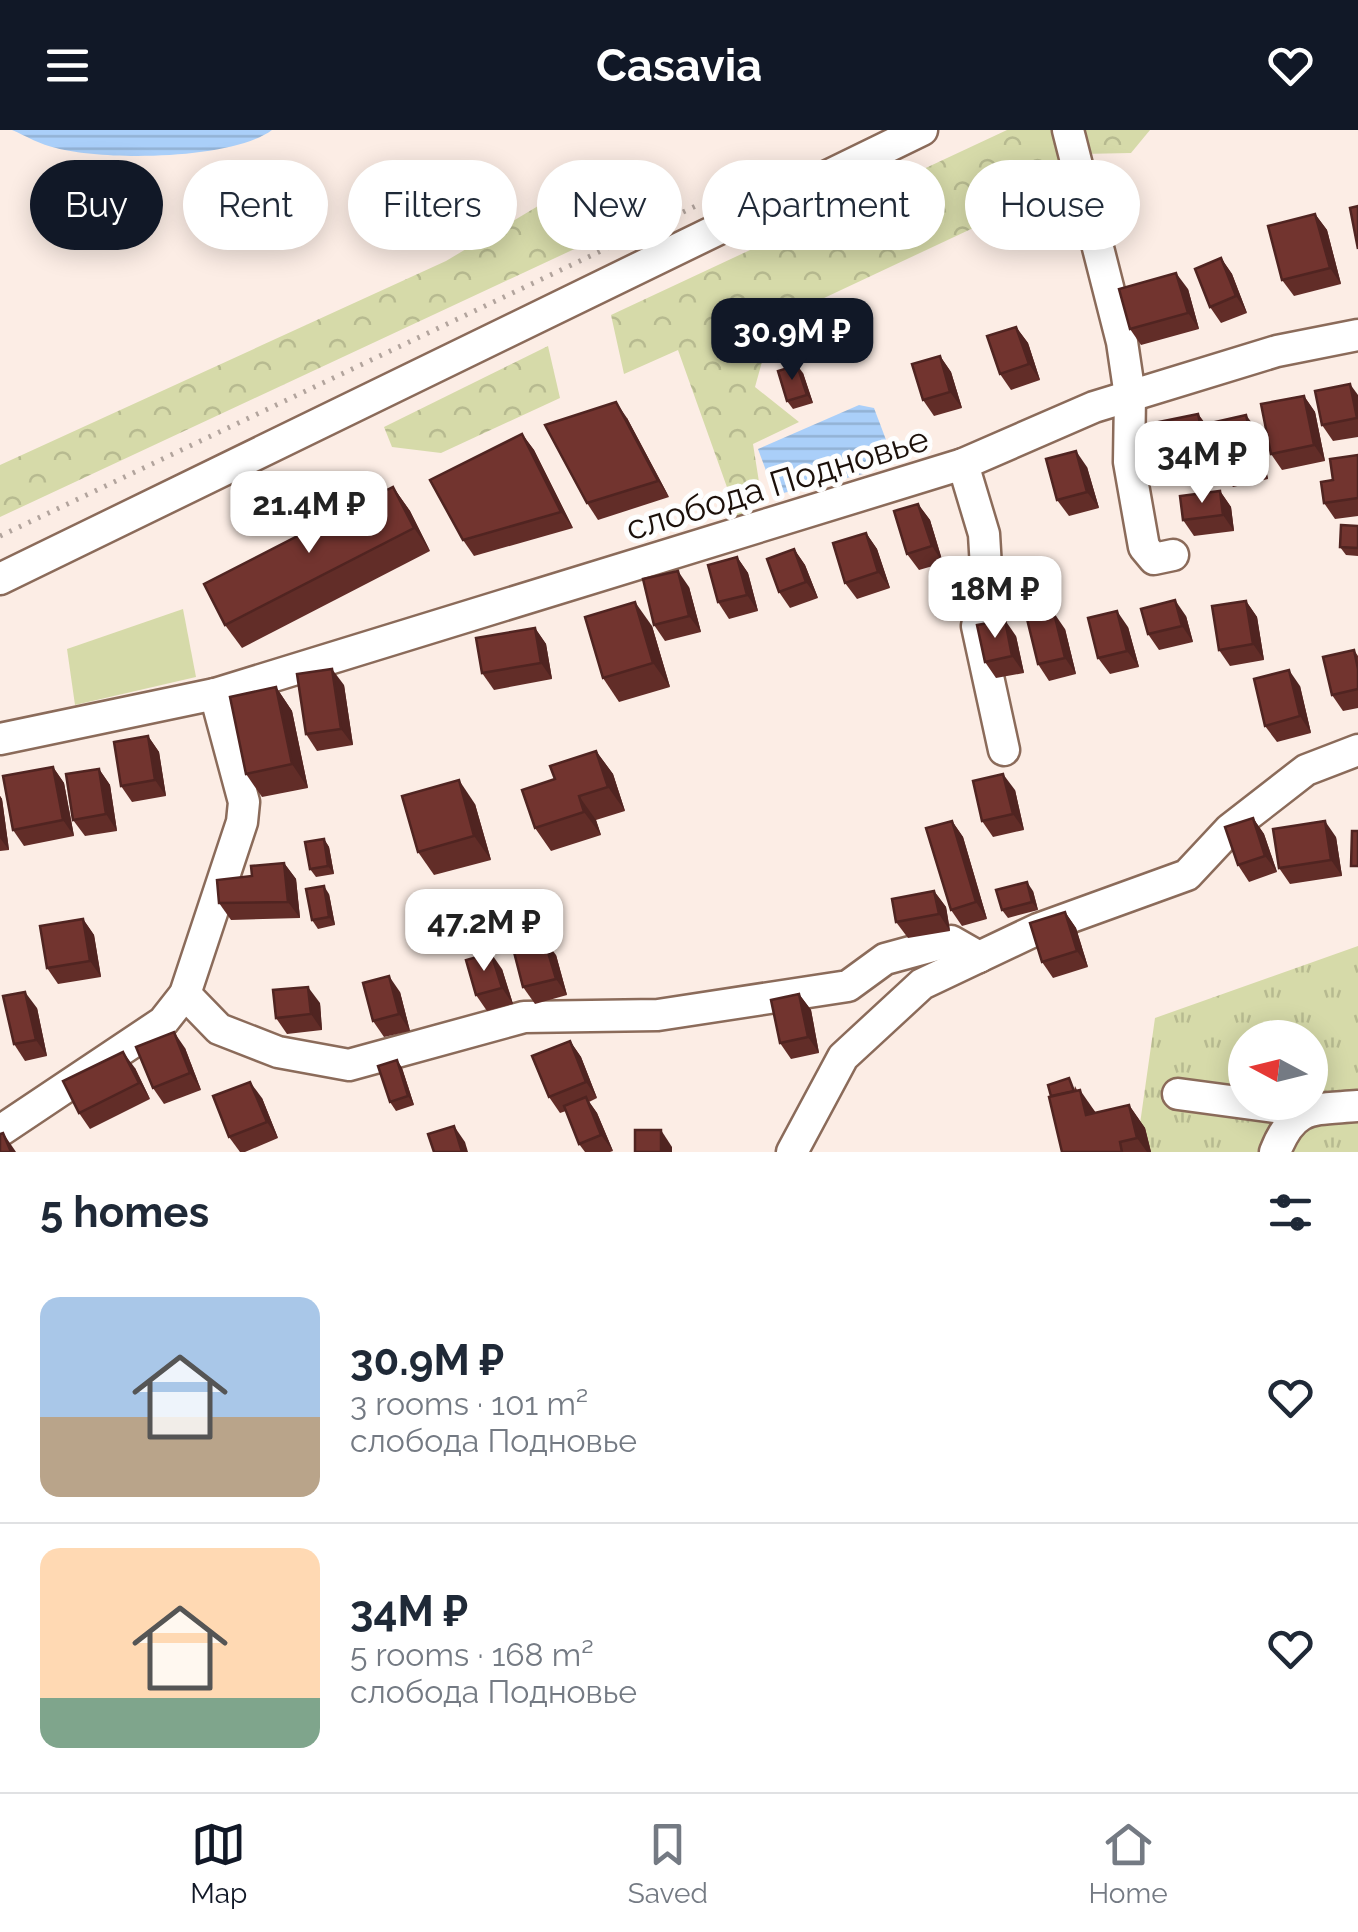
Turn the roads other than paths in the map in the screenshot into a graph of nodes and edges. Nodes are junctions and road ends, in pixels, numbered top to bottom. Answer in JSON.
{"nodes":[{"id":1,"x":922,"y":130,"type":"edge"},
{"id":2,"x":1068,"y":130,"type":"edge"},
{"id":3,"x":1358,"y":335,"type":"edge"},
{"id":4,"x":1130,"y":396,"type":"junction"},
{"id":5,"x":963,"y":464,"type":"junction"},
{"id":6,"x":1173,"y":555,"type":"dead end"},
{"id":7,"x":0,"y":579,"type":"edge"},
{"id":8,"x":215,"y":694,"type":"junction"},
{"id":9,"x":0,"y":739,"type":"edge"},
{"id":10,"x":1004,"y":750,"type":"dead end"},
{"id":11,"x":1358,"y":750,"type":"edge"},
{"id":12,"x":979,"y":957,"type":"junction"},
{"id":13,"x":185,"y":994,"type":"junction"},
{"id":14,"x":1178,"y":1094,"type":"dead end"},
{"id":15,"x":1228,"y":1101,"type":"edge"},
{"id":16,"x":1358,"y":1106,"type":"edge"},
{"id":17,"x":1328,"y":1109,"type":"edge"},
{"id":18,"x":1293,"y":1120,"type":"edge"},
{"id":19,"x":0,"y":1132,"type":"edge"},
{"id":20,"x":792,"y":1152,"type":"edge"},
{"id":21,"x":1274,"y":1152,"type":"edge"}],
"edges":[{"from":1,"to":7,"type":"street"},
{"from":2,"to":4,"type":"street"},
{"from":3,"to":4,"type":"street","name":"слобода Подновье"},
{"from":4,"to":5,"type":"street","name":"слобода Подновье"},
{"from":4,"to":6,"type":"street"},
{"from":5,"to":8,"type":"street","name":"слобода Подновье"},
{"from":5,"to":10,"type":"street"},
{"from":8,"to":9,"type":"street","name":"слобода Подновье"},
{"from":8,"to":13,"type":"street"},
{"from":11,"to":12,"type":"street"},
{"from":12,"to":13,"type":"street"},
{"from":12,"to":20,"type":"street"},
{"from":13,"to":19,"type":"street"},
{"from":14,"to":15,"type":"street"},
{"from":16,"to":17,"type":"street"},
{"from":18,"to":21,"type":"street"}]}
